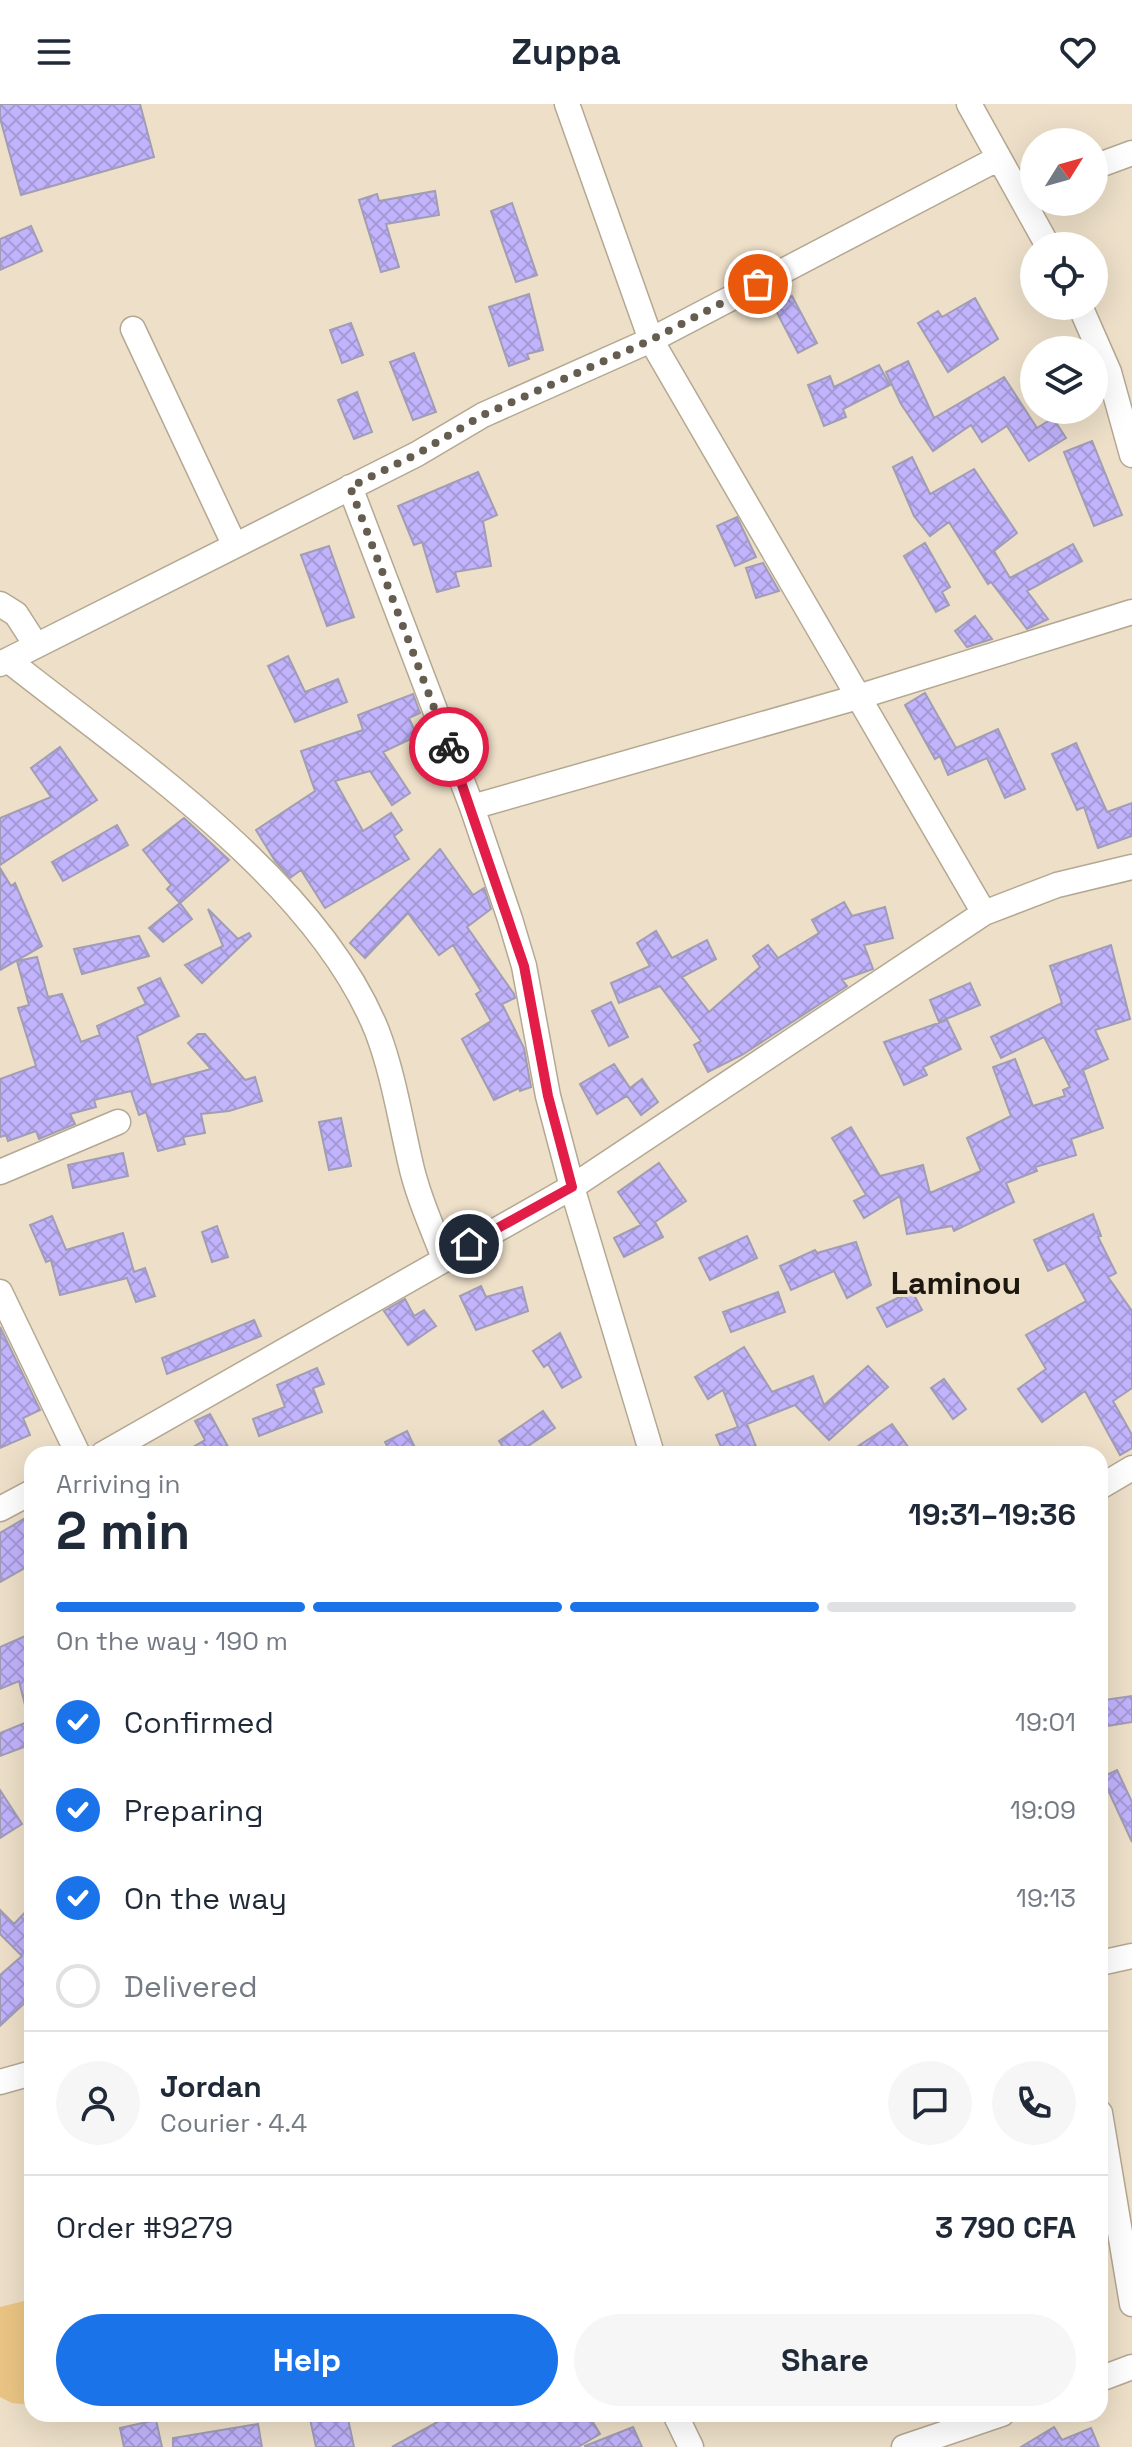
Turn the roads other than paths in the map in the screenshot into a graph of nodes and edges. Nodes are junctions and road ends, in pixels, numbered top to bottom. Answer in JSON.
{"nodes":[{"id":1,"x":567,"y":104,"type":"edge"},
{"id":2,"x":969,"y":104,"type":"edge"},
{"id":3,"x":1132,"y":153,"type":"edge"},
{"id":4,"x":999,"y":158,"type":"junction"},
{"id":5,"x":1108,"y":162,"type":"edge"},
{"id":6,"x":1020,"y":184,"type":"edge"},
{"id":7,"x":1086,"y":320,"type":"edge"},
{"id":8,"x":133,"y":329,"type":"dead end"},
{"id":9,"x":651,"y":340,"type":"junction"},
{"id":10,"x":1132,"y":455,"type":"edge"},
{"id":11,"x":350,"y":487,"type":"junction"},
{"id":12,"x":234,"y":544,"type":"junction"},
{"id":13,"x":0,"y":604,"type":"edge"},
{"id":14,"x":1132,"y":612,"type":"edge"},
{"id":15,"x":36,"y":645,"type":"junction"},
{"id":16,"x":4,"y":662,"type":"edge"},
{"id":17,"x":858,"y":697,"type":"junction"},
{"id":18,"x":472,"y":807,"type":"junction"},
{"id":19,"x":1132,"y":867,"type":"edge"},
{"id":20,"x":984,"y":913,"type":"junction"},
{"id":21,"x":118,"y":1122,"type":"dead end"},
{"id":22,"x":0,"y":1172,"type":"edge"},
{"id":23,"x":572,"y":1187,"type":"junction"},
{"id":24,"x":444,"y":1258,"type":"junction"},
{"id":25,"x":0,"y":1292,"type":"edge"},
{"id":26,"x":74,"y":1446,"type":"edge"},
{"id":27,"x":117,"y":1446,"type":"edge"},
{"id":28,"x":650,"y":1446,"type":"edge"},
{"id":29,"x":1132,"y":1468,"type":"edge"},
{"id":30,"x":1108,"y":1482,"type":"edge"},
{"id":31,"x":24,"y":1496,"type":"edge"},
{"id":32,"x":0,"y":1509,"type":"edge"},
{"id":33,"x":1132,"y":1956,"type":"edge"},
{"id":34,"x":1108,"y":1961,"type":"edge"},
{"id":35,"x":24,"y":2075,"type":"edge"},
{"id":36,"x":0,"y":2082,"type":"edge"},
{"id":37,"x":1108,"y":2161,"type":"edge"},
{"id":38,"x":1132,"y":2304,"type":"edge"},
{"id":39,"x":1132,"y":2367,"type":"edge"},
{"id":40,"x":1108,"y":2376,"type":"edge"},
{"id":41,"x":679,"y":2422,"type":"edge"},
{"id":42,"x":930,"y":2422,"type":"edge"},
{"id":43,"x":980,"y":2422,"type":"edge"},
{"id":44,"x":935,"y":2438,"type":"junction"},
{"id":45,"x":691,"y":2447,"type":"edge"},
{"id":46,"x":904,"y":2447,"type":"edge"}],
"edges":[{"from":1,"to":9,"type":"street"},
{"from":2,"to":4,"type":"street"},
{"from":3,"to":5,"type":"street"},
{"from":4,"to":6,"type":"street"},
{"from":4,"to":9,"type":"street"},
{"from":7,"to":10,"type":"street"},
{"from":8,"to":12,"type":"street"},
{"from":9,"to":11,"type":"street"},
{"from":9,"to":17,"type":"street"},
{"from":11,"to":12,"type":"street"},
{"from":11,"to":18,"type":"street"},
{"from":12,"to":15,"type":"street"},
{"from":13,"to":15,"type":"street"},
{"from":14,"to":17,"type":"street"},
{"from":15,"to":16,"type":"street"},
{"from":16,"to":24,"type":"street"},
{"from":17,"to":18,"type":"street"},
{"from":17,"to":20,"type":"street"},
{"from":18,"to":23,"type":"street"},
{"from":19,"to":20,"type":"street"},
{"from":20,"to":23,"type":"street"},
{"from":21,"to":22,"type":"street"},
{"from":23,"to":24,"type":"street"},
{"from":23,"to":28,"type":"street"},
{"from":24,"to":27,"type":"street"},
{"from":25,"to":26,"type":"street"},
{"from":29,"to":30,"type":"street"},
{"from":31,"to":32,"type":"street"},
{"from":33,"to":34,"type":"street"},
{"from":35,"to":36,"type":"street"},
{"from":37,"to":38,"type":"street"},
{"from":39,"to":40,"type":"street"},
{"from":41,"to":45,"type":"street"},
{"from":42,"to":44,"type":"street"},
{"from":43,"to":44,"type":"street"},
{"from":44,"to":46,"type":"street"}]}
